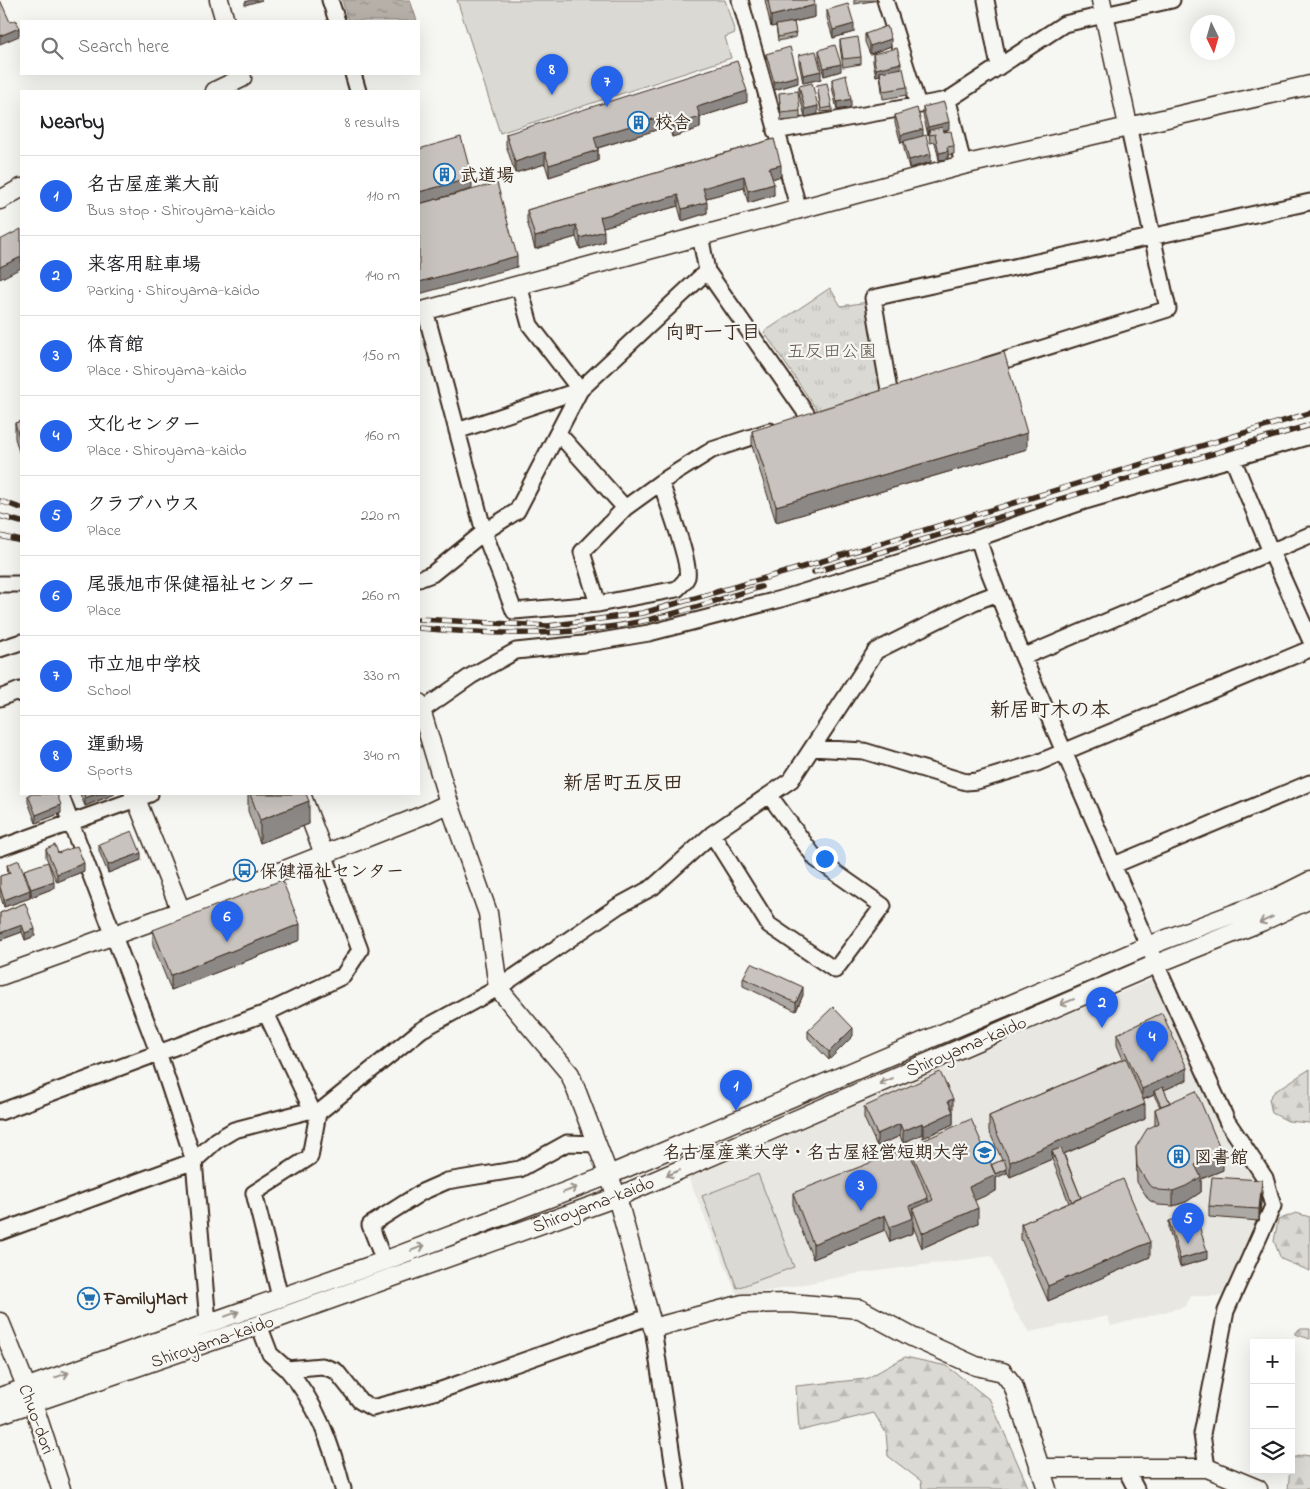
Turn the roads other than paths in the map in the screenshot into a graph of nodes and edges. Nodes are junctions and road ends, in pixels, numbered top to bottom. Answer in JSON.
{"nodes":[{"id":1,"x":218,"y":0,"type":"edge"},
{"id":2,"x":330,"y":0,"type":"edge"},
{"id":3,"x":740,"y":0,"type":"edge"},
{"id":4,"x":885,"y":0,"type":"edge"},
{"id":5,"x":986,"y":0,"type":"edge"},
{"id":6,"x":1172,"y":0,"type":"edge"},
{"id":7,"x":1103,"y":7,"type":"edge"},
{"id":8,"x":225,"y":20,"type":"edge"},
{"id":9,"x":337,"y":20,"type":"edge"},
{"id":10,"x":999,"y":67,"type":"junction"},
{"id":11,"x":353,"y":75,"type":"edge"},
{"id":12,"x":243,"y":81,"type":"edge"},
{"id":13,"x":1310,"y":85,"type":"edge"},
{"id":14,"x":218,"y":90,"type":"edge"},
{"id":15,"x":358,"y":90,"type":"edge"},
{"id":16,"x":948,"y":100,"type":"junction"},
{"id":17,"x":918,"y":105,"type":"junction"},
{"id":18,"x":1128,"y":125,"type":"junction"},
{"id":19,"x":775,"y":132,"type":"junction"},
{"id":20,"x":963,"y":164,"type":"junction"},
{"id":21,"x":20,"y":189,"type":"edge"},
{"id":22,"x":0,"y":200,"type":"edge"},
{"id":23,"x":1310,"y":202,"type":"edge"},
{"id":24,"x":800,"y":210,"type":"junction"},
{"id":25,"x":700,"y":235,"type":"junction"},
{"id":26,"x":1152,"y":237,"type":"junction"},
{"id":27,"x":707,"y":270,"type":"junction"},
{"id":28,"x":519,"y":285,"type":"junction"},
{"id":29,"x":422,"y":311,"type":"edge"},
{"id":30,"x":974,"y":370,"type":"edge"},
{"id":31,"x":580,"y":390,"type":"junction"},
{"id":32,"x":909,"y":390,"type":"edge"},
{"id":33,"x":890,"y":396,"type":"junction"},
{"id":34,"x":872,"y":401,"type":"edge"},
{"id":35,"x":828,"y":414,"type":"edge"},
{"id":36,"x":810,"y":419,"type":"junction"},
{"id":37,"x":457,"y":430,"type":"junction"},
{"id":38,"x":558,"y":433,"type":"junction"},
{"id":39,"x":1310,"y":436,"type":"edge"},
{"id":40,"x":1232,"y":457,"type":"junction"},
{"id":41,"x":661,"y":482,"type":"junction"},
{"id":42,"x":625,"y":508,"type":"junction"},
{"id":43,"x":484,"y":532,"type":"junction"},
{"id":44,"x":1310,"y":535,"type":"edge"},
{"id":45,"x":978,"y":538,"type":"junction"},
{"id":46,"x":1271,"y":552,"type":"junction"},
{"id":47,"x":420,"y":579,"type":"edge"},
{"id":48,"x":0,"y":584,"type":"edge"},
{"id":49,"x":20,"y":584,"type":"edge"},
{"id":50,"x":998,"y":593,"type":"junction"},
{"id":51,"x":598,"y":604,"type":"junction"},
{"id":52,"x":1310,"y":639,"type":"edge"},
{"id":53,"x":20,"y":642,"type":"edge"},
{"id":54,"x":0,"y":649,"type":"edge"},
{"id":55,"x":1310,"y":649,"type":"edge"},
{"id":56,"x":1023,"y":657,"type":"junction"},
{"id":57,"x":20,"y":690,"type":"edge"},
{"id":58,"x":0,"y":698,"type":"edge"},
{"id":59,"x":420,"y":707,"type":"edge"},
{"id":60,"x":812,"y":748,"type":"junction"},
{"id":61,"x":1065,"y":752,"type":"junction"},
{"id":62,"x":1310,"y":783,"type":"edge"},
{"id":63,"x":60,"y":795,"type":"edge"},
{"id":64,"x":140,"y":795,"type":"edge"},
{"id":65,"x":301,"y":795,"type":"edge"},
{"id":66,"x":769,"y":795,"type":"junction"},
{"id":67,"x":449,"y":802,"type":"junction"},
{"id":68,"x":71,"y":822,"type":"junction"},
{"id":69,"x":712,"y":834,"type":"junction"},
{"id":70,"x":0,"y":848,"type":"edge"},
{"id":71,"x":324,"y":854,"type":"junction"},
{"id":72,"x":1114,"y":865,"type":"junction"},
{"id":73,"x":1310,"y":881,"type":"edge"},
{"id":74,"x":1310,"y":899,"type":"edge"},
{"id":75,"x":180,"y":911,"type":"junction"},
{"id":76,"x":115,"y":936,"type":"junction"},
{"id":77,"x":1148,"y":946,"type":"junction"},
{"id":78,"x":1156,"y":964,"type":"junction"},
{"id":79,"x":0,"y":976,"type":"edge"},
{"id":80,"x":498,"y":988,"type":"junction"},
{"id":81,"x":266,"y":1013,"type":"junction"},
{"id":82,"x":158,"y":1052,"type":"junction"},
{"id":83,"x":315,"y":1111,"type":"junction"},
{"id":84,"x":0,"y":1112,"type":"edge"},
{"id":85,"x":597,"y":1144,"type":"junction"},
{"id":86,"x":194,"y":1160,"type":"junction"},
{"id":87,"x":609,"y":1175,"type":"junction"},
{"id":88,"x":617,"y":1197,"type":"junction"},
{"id":89,"x":0,"y":1232,"type":"edge"},
{"id":90,"x":384,"y":1261,"type":"junction"},
{"id":91,"x":280,"y":1297,"type":"junction"},
{"id":92,"x":0,"y":1322,"type":"edge"},
{"id":93,"x":208,"y":1322,"type":"junction"},
{"id":94,"x":652,"y":1322,"type":"junction"},
{"id":95,"x":259,"y":1325,"type":"junction"},
{"id":96,"x":288,"y":1369,"type":"junction"},
{"id":97,"x":30,"y":1395,"type":"junction"},
{"id":98,"x":0,"y":1396,"type":"edge"},
{"id":99,"x":0,"y":1414,"type":"edge"},
{"id":100,"x":1039,"y":1468,"type":"junction"},
{"id":101,"x":1125,"y":1468,"type":"junction"},
{"id":102,"x":1207,"y":1468,"type":"junction"},
{"id":103,"x":62,"y":1489,"type":"edge"},
{"id":104,"x":343,"y":1489,"type":"edge"},
{"id":105,"x":677,"y":1489,"type":"edge"},
{"id":106,"x":1047,"y":1489,"type":"edge"},
{"id":107,"x":1136,"y":1489,"type":"edge"},
{"id":108,"x":1258,"y":1489,"type":"edge"}],
"edges":[{"from":1,"to":8,"type":"street"},
{"from":2,"to":9,"type":"street"},
{"from":3,"to":19,"type":"street"},
{"from":4,"to":17,"type":"street"},
{"from":5,"to":10,"type":"street"},
{"from":6,"to":7,"type":"street"},
{"from":7,"to":10,"type":"street"},
{"from":7,"to":18,"type":"street"},
{"from":10,"to":16,"type":"street"},
{"from":11,"to":15,"type":"street"},
{"from":12,"to":14,"type":"street"},
{"from":13,"to":18,"type":"street"},
{"from":16,"to":17,"type":"street"},
{"from":16,"to":20,"type":"street"},
{"from":17,"to":19,"type":"street"},
{"from":18,"to":20,"type":"street"},
{"from":18,"to":26,"type":"street"},
{"from":19,"to":24,"type":"street"},
{"from":20,"to":24,"type":"street"},
{"from":21,"to":22,"type":"street"},
{"from":23,"to":26,"type":"street"},
{"from":24,"to":25,"type":"street"},
{"from":25,"to":27,"type":"street"},
{"from":25,"to":28,"type":"street"},
{"from":26,"to":30,"type":"street"},
{"from":26,"to":33,"type":"street"},
{"from":27,"to":31,"type":"street"},
{"from":27,"to":36,"type":"street"},
{"from":28,"to":29,"type":"street"},
{"from":28,"to":31,"type":"street"},
{"from":29,"to":37,"type":"street"},
{"from":31,"to":37,"type":"street"},
{"from":31,"to":38,"type":"street"},
{"from":32,"to":33,"type":"street"},
{"from":33,"to":34,"type":"street"},
{"from":35,"to":36,"type":"street"},
{"from":36,"to":41,"type":"street"},
{"from":37,"to":43,"type":"street"},
{"from":38,"to":42,"type":"street"},
{"from":38,"to":43,"type":"street"},
{"from":39,"to":40,"type":"street"},
{"from":40,"to":45,"type":"street"},
{"from":40,"to":46,"type":"street"},
{"from":41,"to":42,"type":"street"},
{"from":41,"to":51,"type":"street"},
{"from":42,"to":51,"type":"street"},
{"from":43,"to":47,"type":"street"},
{"from":43,"to":51,"type":"street"},
{"from":44,"to":46,"type":"street"},
{"from":45,"to":50,"type":"street"},
{"from":45,"to":59,"type":"street"},
{"from":46,"to":52,"type":"street"},
{"from":46,"to":56,"type":"street"},
{"from":48,"to":49,"type":"street"},
{"from":50,"to":56,"type":"street"},
{"from":50,"to":60,"type":"street"},
{"from":53,"to":54,"type":"street"},
{"from":55,"to":61,"type":"street"},
{"from":56,"to":61,"type":"street"},
{"from":57,"to":58,"type":"street"},
{"from":59,"to":67,"type":"street"},
{"from":60,"to":61,"type":"street"},
{"from":60,"to":66,"type":"street"},
{"from":61,"to":72,"type":"street"},
{"from":62,"to":72,"type":"street"},
{"from":63,"to":68,"type":"street"},
{"from":64,"to":68,"type":"street"},
{"from":64,"to":75,"type":"street"},
{"from":65,"to":71,"type":"street"},
{"from":66,"to":69,"type":"street"},
{"from":66,"to":69,"type":"street"},
{"from":67,"to":71,"type":"street"},
{"from":67,"to":80,"type":"street"},
{"from":68,"to":70,"type":"street"},
{"from":68,"to":76,"type":"street"},
{"from":69,"to":80,"type":"street"},
{"from":71,"to":75,"type":"street"},
{"from":71,"to":81,"type":"street"},
{"from":72,"to":77,"type":"street"},
{"from":73,"to":77,"type":"street","name":"Shiroyama-kaido"},
{"from":74,"to":78,"type":"street","name":"Shiroyama-kaido","one_way":true},
{"from":75,"to":76,"type":"street"},
{"from":76,"to":79,"type":"street"},
{"from":76,"to":82,"type":"street"},
{"from":77,"to":78,"type":"street"},
{"from":77,"to":87,"type":"street","name":"Shiroyama-kaido"},
{"from":78,"to":88,"type":"street","name":"Shiroyama-kaido","one_way":true},
{"from":78,"to":102,"type":"street"},
{"from":80,"to":83,"type":"street"},
{"from":80,"to":85,"type":"street"},
{"from":81,"to":82,"type":"street"},
{"from":81,"to":83,"type":"street"},
{"from":82,"to":84,"type":"street"},
{"from":82,"to":86,"type":"street"},
{"from":83,"to":86,"type":"street"},
{"from":83,"to":91,"type":"street"},
{"from":85,"to":87,"type":"street"},
{"from":85,"to":90,"type":"street"},
{"from":86,"to":89,"type":"street"},
{"from":86,"to":93,"type":"street"},
{"from":87,"to":88,"type":"street"},
{"from":90,"to":87,"type":"street","name":"Shiroyama-kaido","one_way":true},
{"from":88,"to":94,"type":"street"},
{"from":88,"to":95,"type":"street","name":"Shiroyama-kaido"},
{"from":90,"to":91,"type":"street","name":"Shiroyama-kaido"},
{"from":93,"to":91,"type":"street","name":"Shiroyama-kaido","one_way":true},
{"from":92,"to":97,"type":"street","name":"Chuo-dori"},
{"from":97,"to":93,"type":"street","name":"Shiroyama-kaido","one_way":true},
{"from":94,"to":96,"type":"street"},
{"from":94,"to":100,"type":"street"},
{"from":94,"to":105,"type":"street"},
{"from":95,"to":96,"type":"street"},
{"from":95,"to":97,"type":"street","name":"Shiroyama-kaido"},
{"from":96,"to":104,"type":"street"},
{"from":97,"to":98,"type":"street","name":"Shiroyama-kaido"},
{"from":97,"to":99,"type":"street","name":"Shiroyama-kaido"},
{"from":97,"to":103,"type":"street","name":"Chuo-dori"},
{"from":100,"to":101,"type":"street"},
{"from":100,"to":106,"type":"street"},
{"from":101,"to":102,"type":"street"},
{"from":101,"to":107,"type":"street"},
{"from":102,"to":108,"type":"street"}]}
